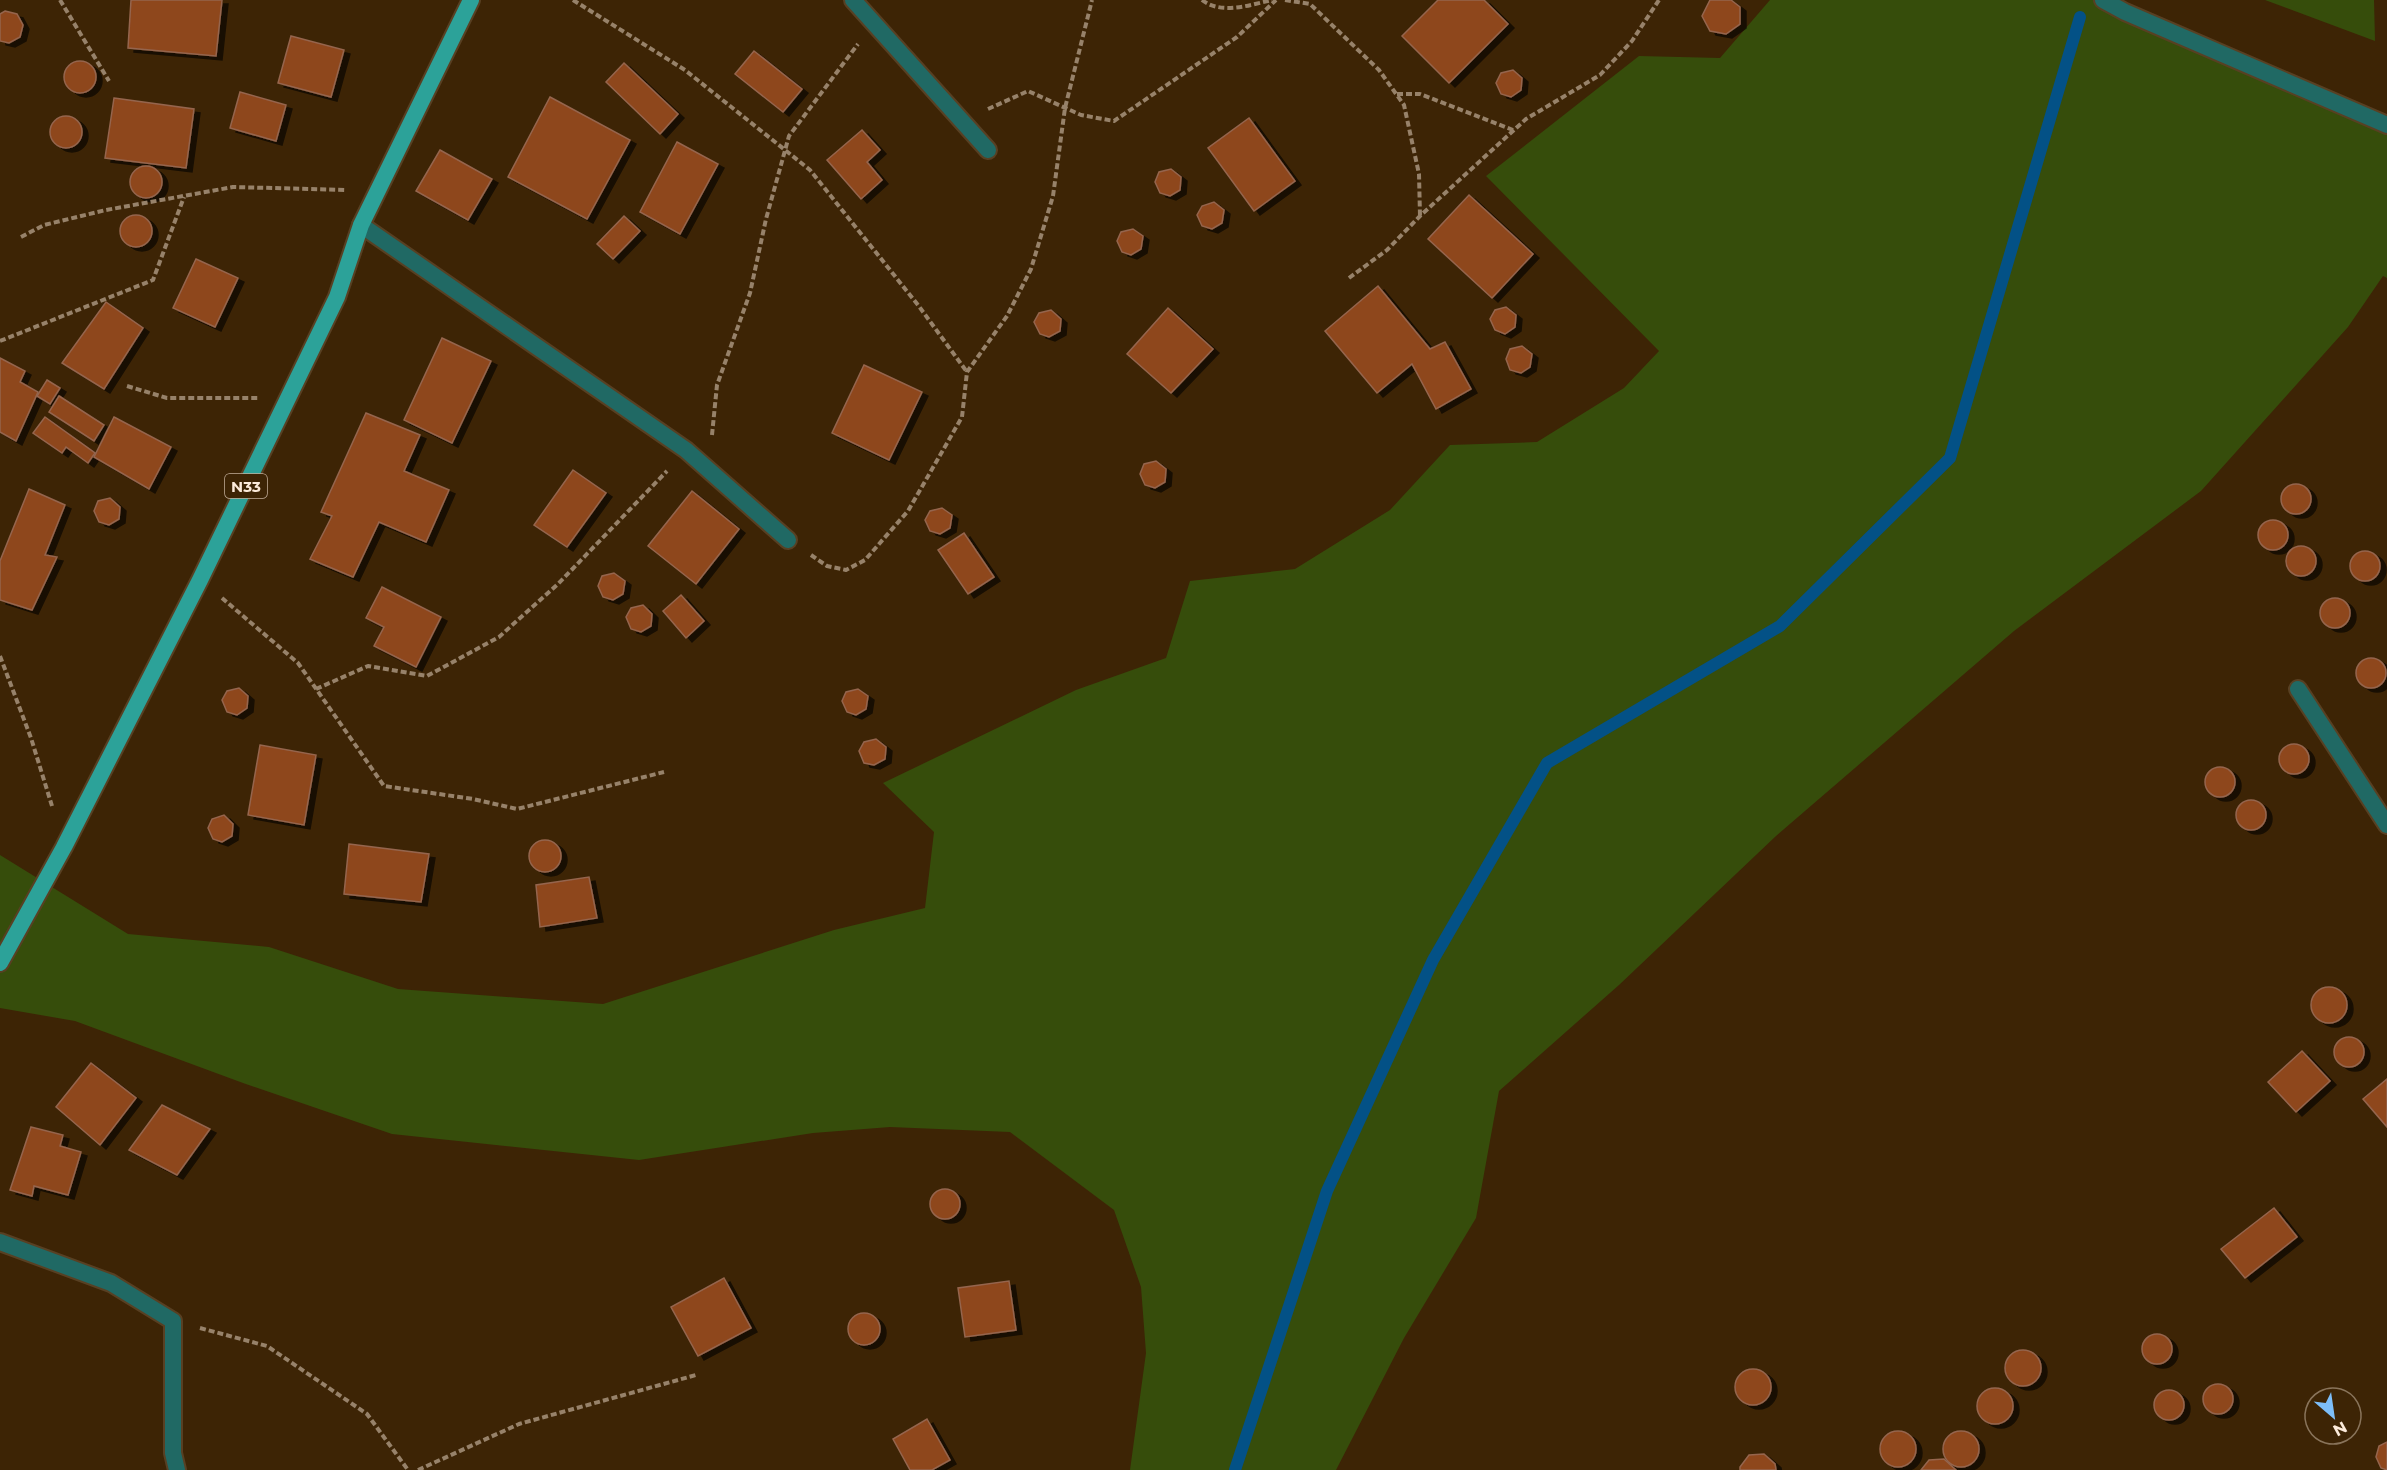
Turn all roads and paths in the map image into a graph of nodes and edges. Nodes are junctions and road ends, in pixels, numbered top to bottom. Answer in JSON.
{"nodes":[{"id":1,"x":60,"y":0,"type":"edge"},
{"id":2,"x":471,"y":0,"type":"edge"},
{"id":3,"x":573,"y":0,"type":"edge"},
{"id":4,"x":853,"y":0,"type":"edge"},
{"id":5,"x":1092,"y":0,"type":"edge"},
{"id":6,"x":1202,"y":0,"type":"edge"},
{"id":7,"x":1274,"y":0,"type":"edge"},
{"id":8,"x":1285,"y":0,"type":"edge"},
{"id":9,"x":1659,"y":0,"type":"edge"},
{"id":10,"x":2103,"y":0,"type":"edge"},
{"id":11,"x":875,"y":22,"type":"junction"},
{"id":12,"x":109,"y":81,"type":"dead end"},
{"id":13,"x":1396,"y":94,"type":"junction"},
{"id":14,"x":1065,"y":108,"type":"junction"},
{"id":15,"x":963,"y":121,"type":"junction"},
{"id":16,"x":2386,"y":127,"type":"edge"},
{"id":17,"x":1513,"y":130,"type":"junction"},
{"id":18,"x":786,"y":148,"type":"junction"},
{"id":19,"x":988,"y":150,"type":"dead end"},
{"id":20,"x":378,"y":191,"type":"junction"},
{"id":21,"x":184,"y":196,"type":"junction"},
{"id":22,"x":1420,"y":216,"type":"junction"},
{"id":23,"x":361,"y":225,"type":"junction"},
{"id":24,"x":21,"y":237,"type":"dead end"},
{"id":25,"x":1349,"y":278,"type":"dead end"},
{"id":26,"x":0,"y":340,"type":"edge"},
{"id":27,"x":967,"y":372,"type":"junction"},
{"id":28,"x":127,"y":386,"type":"dead end"},
{"id":29,"x":289,"y":398,"type":"junction"},
{"id":30,"x":686,"y":450,"type":"junction"},
{"id":31,"x":788,"y":540,"type":"joint"},
{"id":32,"x":200,"y":580,"type":"junction"},
{"id":33,"x":0,"y":656,"type":"edge"},
{"id":34,"x":316,"y":689,"type":"junction"},
{"id":35,"x":2298,"y":689,"type":"dead end"},
{"id":36,"x":664,"y":772,"type":"dead end"},
{"id":37,"x":2387,"y":825,"type":"edge"},
{"id":38,"x":64,"y":847,"type":"junction"},
{"id":39,"x":0,"y":963,"type":"edge"},
{"id":40,"x":0,"y":1242,"type":"edge"},
{"id":41,"x":173,"y":1321,"type":"junction"},
{"id":42,"x":696,"y":1375,"type":"dead end"},
{"id":43,"x":177,"y":1470,"type":"edge"},
{"id":44,"x":408,"y":1470,"type":"edge"},
{"id":45,"x":418,"y":1470,"type":"edge"}],
"edges":[{"from":1,"to":12,"type":"path"},
{"from":2,"to":20,"type":"main road","number":"N33"},
{"from":3,"to":18,"type":"path"},
{"from":4,"to":11,"type":"street"},
{"from":5,"to":14,"type":"path"},
{"from":6,"to":7,"type":"path"},
{"from":7,"to":14,"type":"path"},
{"from":8,"to":13,"type":"path"},
{"from":9,"to":17,"type":"path"},
{"from":10,"to":16,"type":"street"},
{"from":11,"to":15,"type":"street"},
{"from":11,"to":18,"type":"path"},
{"from":13,"to":17,"type":"path"},
{"from":13,"to":22,"type":"path"},
{"from":14,"to":15,"type":"path"},
{"from":14,"to":27,"type":"path"},
{"from":15,"to":19,"type":"street"},
{"from":17,"to":22,"type":"path"},
{"from":18,"to":27,"type":"path"},
{"from":18,"to":30,"type":"path"},
{"from":20,"to":21,"type":"path"},
{"from":20,"to":23,"type":"main road","number":"N33"},
{"from":21,"to":24,"type":"path"},
{"from":21,"to":26,"type":"path"},
{"from":22,"to":25,"type":"path"},
{"from":23,"to":29,"type":"main road","number":"N33"},
{"from":23,"to":30,"type":"street"},
{"from":27,"to":31,"type":"path"},
{"from":28,"to":29,"type":"path"},
{"from":29,"to":32,"type":"main road","number":"N33"},
{"from":30,"to":31,"type":"street"},
{"from":30,"to":34,"type":"path"},
{"from":32,"to":34,"type":"path"},
{"from":32,"to":38,"type":"main road","number":"N33"},
{"from":33,"to":38,"type":"path"},
{"from":34,"to":36,"type":"path"},
{"from":35,"to":37,"type":"street"},
{"from":38,"to":39,"type":"main road","number":"N33"},
{"from":40,"to":41,"type":"street"},
{"from":41,"to":43,"type":"street"},
{"from":41,"to":44,"type":"path"},
{"from":42,"to":45,"type":"path"}]}
